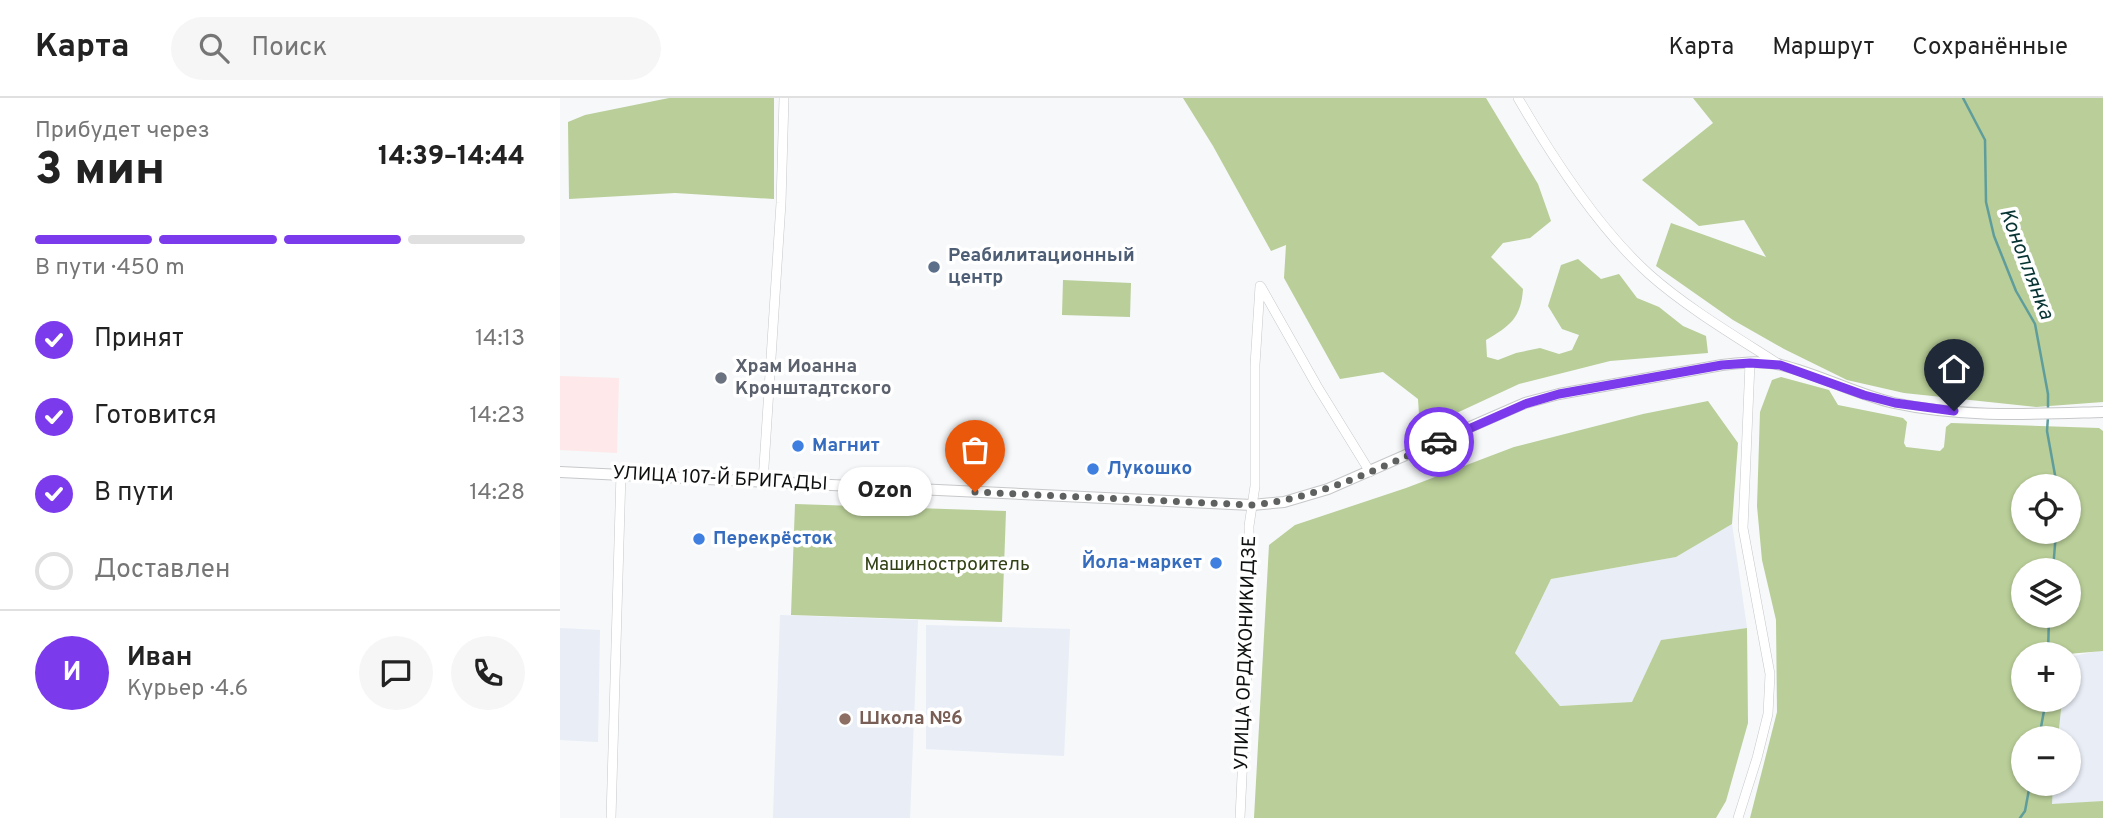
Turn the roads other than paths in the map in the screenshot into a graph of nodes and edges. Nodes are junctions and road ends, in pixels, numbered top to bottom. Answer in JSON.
{"nodes":[{"id":1,"x":784,"y":98,"type":"edge"},
{"id":2,"x":1518,"y":98,"type":"edge"},
{"id":3,"x":1750,"y":363,"type":"junction"},
{"id":4,"x":1780,"y":365,"type":"junction"},
{"id":5,"x":2103,"y":412,"type":"edge"},
{"id":6,"x":560,"y":471,"type":"edge"},
{"id":7,"x":1370,"y":472,"type":"junction"},
{"id":8,"x":621,"y":473,"type":"junction"},
{"id":9,"x":763,"y":482,"type":"junction"},
{"id":10,"x":1252,"y":505,"type":"junction"},
{"id":11,"x":611,"y":818,"type":"edge"},
{"id":12,"x":1240,"y":818,"type":"edge"},
{"id":13,"x":1738,"y":818,"type":"edge"}],
"edges":[{"from":1,"to":9,"type":"street"},
{"from":2,"to":4,"type":"street"},
{"from":3,"to":4,"type":"main road","name":"УЛИЦА 107-Й БРИГАДЫ"},
{"from":3,"to":7,"type":"main road","name":"УЛИЦА 107-Й БРИГАДЫ"},
{"from":3,"to":13,"type":"street"},
{"from":4,"to":5,"type":"main road","name":"УЛИЦА 107-Й БРИГАДЫ"},
{"from":6,"to":8,"type":"main road","name":"УЛИЦА 107-Й БРИГАДЫ"},
{"from":7,"to":10,"type":"main road","name":"УЛИЦА 107-Й БРИГАДЫ"},
{"from":7,"to":10,"type":"street","name":"УЛИЦА ОРДЖОНИКИДЗЕ"},
{"from":8,"to":9,"type":"main road","name":"УЛИЦА 107-Й БРИГАДЫ"},
{"from":8,"to":11,"type":"street"},
{"from":9,"to":10,"type":"main road","name":"УЛИЦА 107-Й БРИГАДЫ"},
{"from":10,"to":12,"type":"street","name":"УЛИЦА ОРДЖОНИКИДЗЕ"}]}
